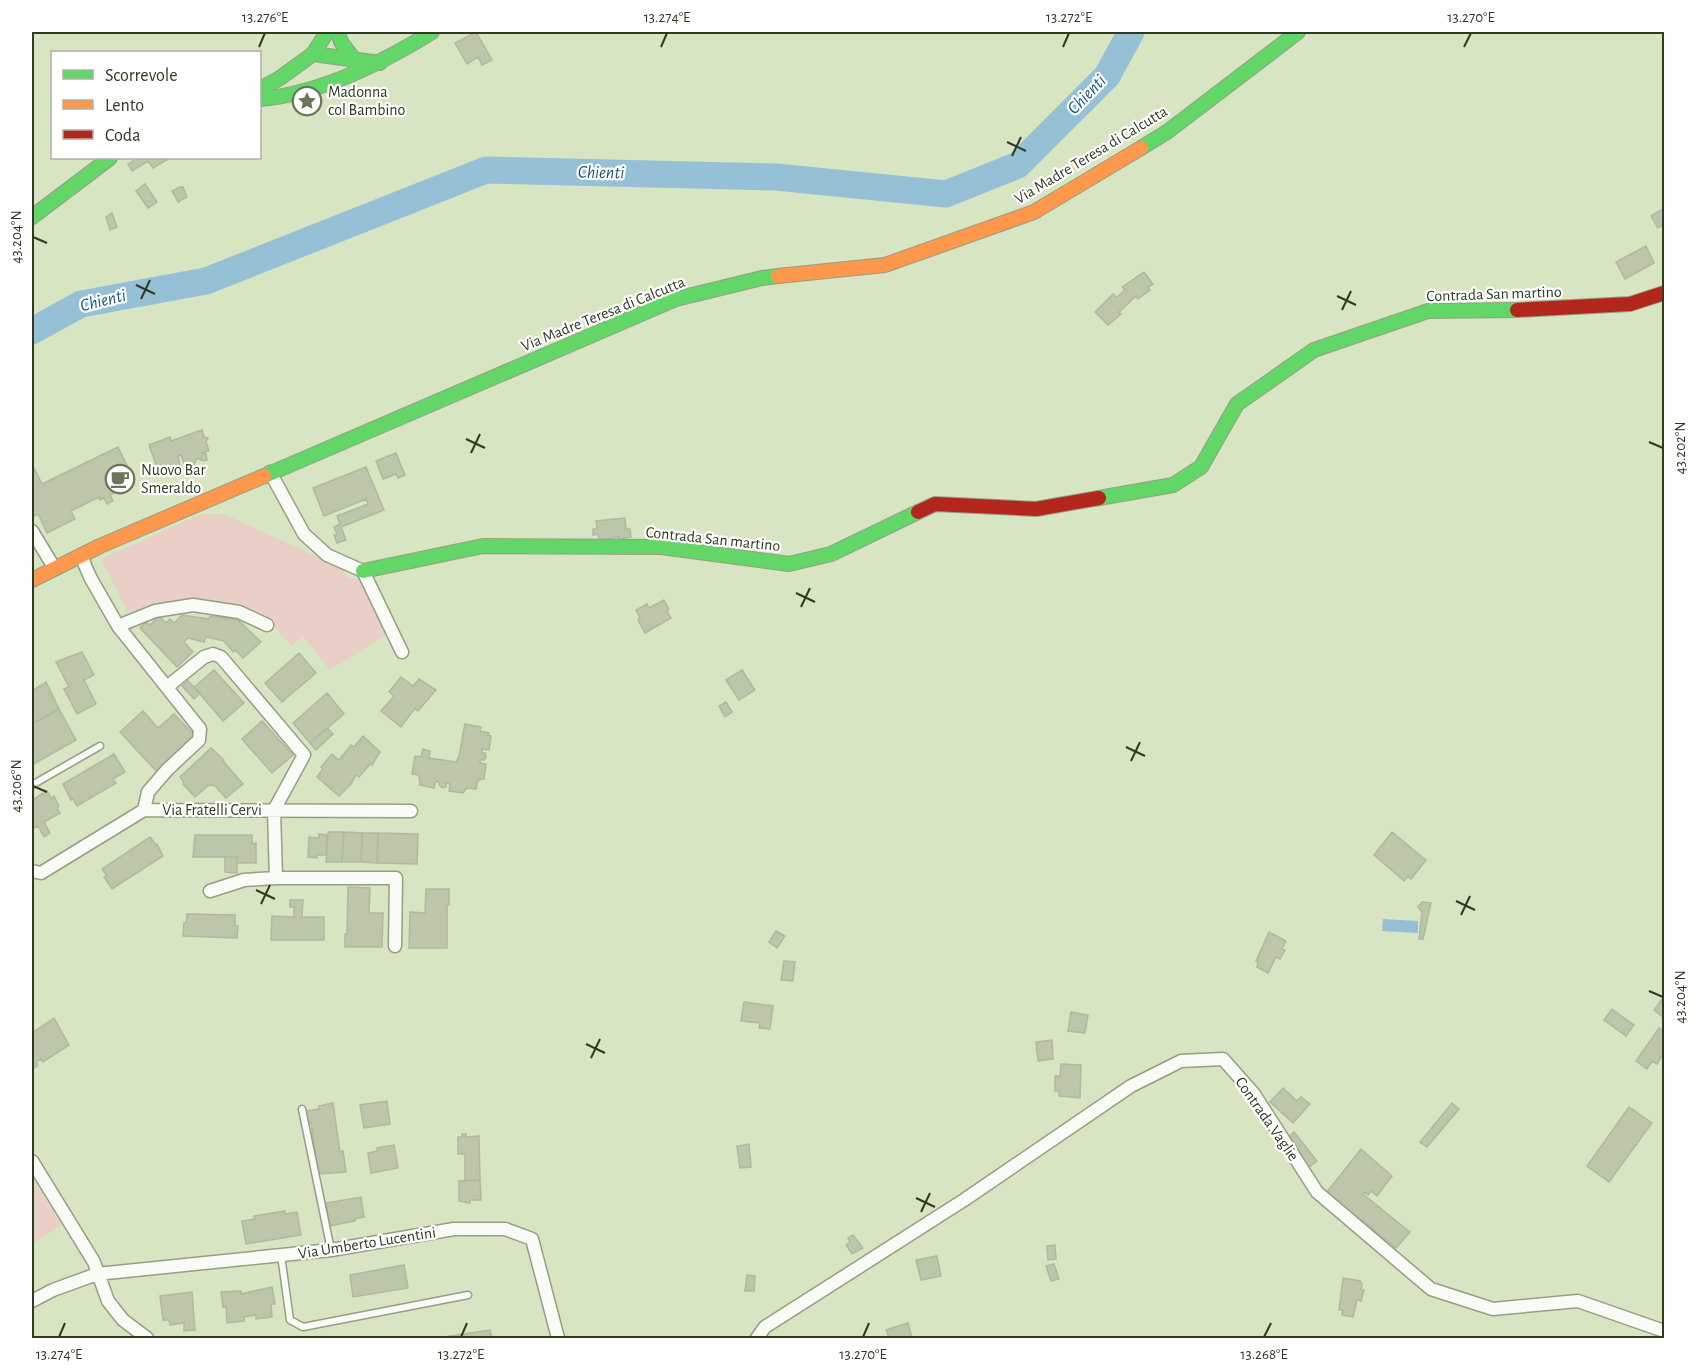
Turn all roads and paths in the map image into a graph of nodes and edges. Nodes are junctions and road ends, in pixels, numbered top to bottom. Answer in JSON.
{"nodes":[{"id":1,"x":327,"y":32,"type":"edge"},
{"id":2,"x":338,"y":32,"type":"edge"},
{"id":3,"x":432,"y":32,"type":"edge"},
{"id":4,"x":1298,"y":32,"type":"edge"},
{"id":5,"x":313,"y":54,"type":"junction"},
{"id":6,"x":353,"y":58,"type":"junction"},
{"id":7,"x":381,"y":63,"type":"junction"},
{"id":8,"x":339,"y":79,"type":"junction"},
{"id":9,"x":261,"y":88,"type":"edge"},
{"id":10,"x":261,"y":99,"type":"edge"},
{"id":11,"x":109,"y":159,"type":"edge"},
{"id":12,"x":32,"y":217,"type":"edge"},
{"id":13,"x":1665,"y":293,"type":"edge"},
{"id":14,"x":270,"y":472,"type":"junction"},
{"id":15,"x":32,"y":531,"type":"edge"},
{"id":16,"x":81,"y":556,"type":"junction"},
{"id":17,"x":55,"y":568,"type":"junction"},
{"id":18,"x":363,"y":571,"type":"junction"},
{"id":19,"x":32,"y":580,"type":"edge"},
{"id":20,"x":267,"y":625,"type":"dead end"},
{"id":21,"x":118,"y":626,"type":"junction"},
{"id":22,"x":402,"y":652,"type":"dead end"},
{"id":23,"x":167,"y":687,"type":"junction"},
{"id":24,"x":100,"y":746,"type":"dead end"},
{"id":25,"x":32,"y":785,"type":"edge"},
{"id":26,"x":144,"y":810,"type":"junction"},
{"id":27,"x":274,"y":810,"type":"junction"},
{"id":28,"x":411,"y":811,"type":"dead end"},
{"id":29,"x":32,"y":871,"type":"edge"},
{"id":30,"x":276,"y":878,"type":"junction"},
{"id":31,"x":210,"y":891,"type":"dead end"},
{"id":32,"x":395,"y":946,"type":"dead end"},
{"id":33,"x":302,"y":1109,"type":"dead end"},
{"id":34,"x":32,"y":1161,"type":"edge"},
{"id":35,"x":331,"y":1250,"type":"junction"},
{"id":36,"x":281,"y":1255,"type":"junction"},
{"id":37,"x":98,"y":1274,"type":"junction"},
{"id":38,"x":468,"y":1295,"type":"dead end"},
{"id":39,"x":32,"y":1301,"type":"edge"},
{"id":40,"x":1665,"y":1330,"type":"edge"},
{"id":41,"x":147,"y":1338,"type":"edge"},
{"id":42,"x":558,"y":1338,"type":"edge"},
{"id":43,"x":757,"y":1338,"type":"edge"}],
"edges":[{"from":1,"to":5,"type":"main road"},
{"from":2,"to":6,"type":"main road"},
{"from":3,"to":7,"type":"main road"},
{"from":4,"to":14,"type":"main road","name":"Via Madre Teresa di Calcutta"},
{"from":5,"to":6,"type":"main road"},
{"from":5,"to":8,"type":"main road"},
{"from":5,"to":9,"type":"main road"},
{"from":6,"to":7,"type":"main road"},
{"from":7,"to":8,"type":"main road"},
{"from":8,"to":10,"type":"main road"},
{"from":11,"to":12,"type":"main road"},
{"from":13,"to":18,"type":"main road","name":"Contrada San martino"},
{"from":14,"to":16,"type":"main road","name":"Via Madre Teresa di Calcutta"},
{"from":14,"to":18,"type":"street"},
{"from":15,"to":17,"type":"street"},
{"from":16,"to":17,"type":"main road","name":"Via Madre Teresa di Calcutta"},
{"from":16,"to":21,"type":"street"},
{"from":17,"to":19,"type":"main road","name":"Via Madre Teresa di Calcutta"},
{"from":18,"to":22,"type":"street"},
{"from":20,"to":21,"type":"street"},
{"from":21,"to":23,"type":"street"},
{"from":23,"to":26,"type":"street"},
{"from":23,"to":27,"type":"street"},
{"from":24,"to":25,"type":"lane"},
{"from":26,"to":27,"type":"street","name":"Via Fratelli Cervi"},
{"from":26,"to":29,"type":"street","name":"Via Fratelli Cervi"},
{"from":27,"to":28,"type":"street","name":"Via Fratelli Cervi"},
{"from":27,"to":30,"type":"street"},
{"from":30,"to":31,"type":"street"},
{"from":30,"to":32,"type":"street"},
{"from":33,"to":35,"type":"lane"},
{"from":34,"to":37,"type":"street"},
{"from":35,"to":36,"type":"street","name":"Via Umberto Lucentini"},
{"from":35,"to":42,"type":"street","name":"Via Umberto Lucentini"},
{"from":36,"to":37,"type":"street","name":"Via Umberto Lucentini"},
{"from":36,"to":38,"type":"lane"},
{"from":37,"to":39,"type":"street","name":"Via Umberto Lucentini"},
{"from":37,"to":41,"type":"street"},
{"from":40,"to":43,"type":"street","name":"Contrada Vaglie"}]}
